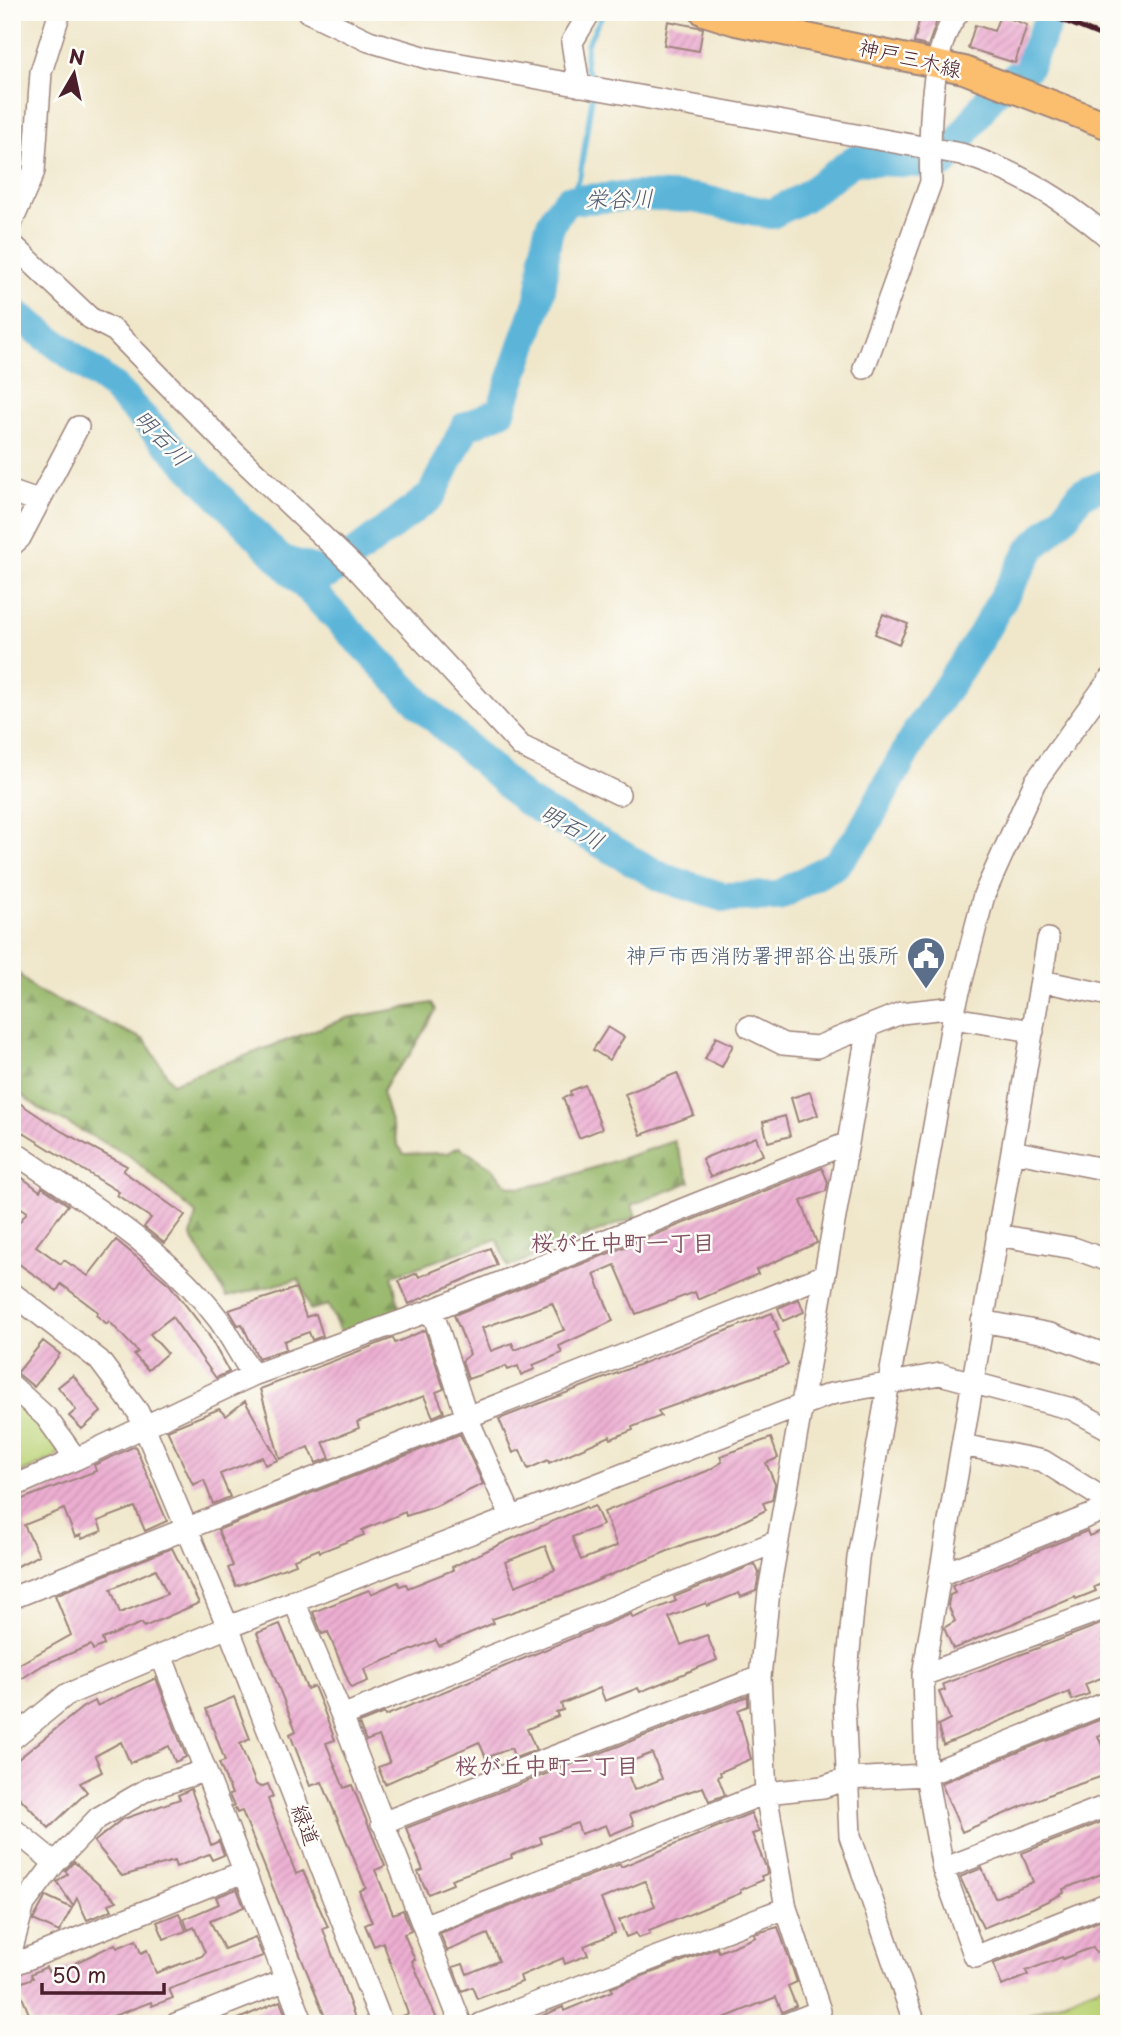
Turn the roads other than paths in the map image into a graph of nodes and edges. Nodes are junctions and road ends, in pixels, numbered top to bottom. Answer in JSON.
{"nodes":[{"id":1,"x":60,"y":12,"type":"edge"},
{"id":2,"x":308,"y":12,"type":"edge"},
{"id":3,"x":590,"y":12,"type":"edge"},
{"id":4,"x":704,"y":12,"type":"edge"},
{"id":5,"x":959,"y":12,"type":"edge"},
{"id":6,"x":938,"y":64,"type":"junction"},
{"id":7,"x":591,"y":88,"type":"junction"},
{"id":8,"x":1109,"y":127,"type":"edge"},
{"id":9,"x":938,"y":157,"type":"junction"},
{"id":10,"x":12,"y":221,"type":"edge"},
{"id":11,"x":1109,"y":238,"type":"edge"},
{"id":12,"x":12,"y":244,"type":"edge"},
{"id":13,"x":864,"y":368,"type":"dead end"},
{"id":14,"x":78,"y":427,"type":"dead end"},
{"id":15,"x":12,"y":492,"type":"edge"},
{"id":16,"x":38,"y":501,"type":"junction"},
{"id":17,"x":12,"y":545,"type":"edge"},
{"id":18,"x":1109,"y":680,"type":"edge"},
{"id":19,"x":619,"y":794,"type":"dead end"},
{"id":20,"x":1048,"y":939,"type":"dead end"},
{"id":21,"x":1042,"y":981,"type":"junction"},
{"id":22,"x":1109,"y":995,"type":"edge"},
{"id":23,"x":954,"y":1012,"type":"junction"},
{"id":24,"x":749,"y":1027,"type":"dead end"},
{"id":25,"x":868,"y":1028,"type":"junction"},
{"id":26,"x":1033,"y":1031,"type":"junction"},
{"id":27,"x":848,"y":1143,"type":"junction"},
{"id":28,"x":12,"y":1151,"type":"edge"},
{"id":29,"x":1012,"y":1152,"type":"junction"},
{"id":30,"x":1109,"y":1170,"type":"edge"},
{"id":31,"x":998,"y":1235,"type":"junction"},
{"id":32,"x":1109,"y":1261,"type":"edge"},
{"id":33,"x":825,"y":1275,"type":"junction"},
{"id":34,"x":12,"y":1293,"type":"edge"},
{"id":35,"x":432,"y":1310,"type":"junction"},
{"id":36,"x":982,"y":1321,"type":"junction"},
{"id":37,"x":1109,"y":1356,"type":"edge"},
{"id":38,"x":253,"y":1375,"type":"junction"},
{"id":39,"x":972,"y":1382,"type":"junction"},
{"id":40,"x":890,"y":1384,"type":"junction"},
{"id":41,"x":12,"y":1386,"type":"edge"},
{"id":42,"x":803,"y":1402,"type":"junction"},
{"id":43,"x":466,"y":1415,"type":"junction"},
{"id":44,"x":144,"y":1427,"type":"junction"},
{"id":45,"x":1109,"y":1429,"type":"edge"},
{"id":46,"x":962,"y":1445,"type":"junction"},
{"id":47,"x":76,"y":1459,"type":"junction"},
{"id":48,"x":12,"y":1487,"type":"edge"},
{"id":49,"x":1109,"y":1502,"type":"edge"},
{"id":50,"x":1109,"y":1508,"type":"edge"},
{"id":51,"x":511,"y":1516,"type":"junction"},
{"id":52,"x":186,"y":1527,"type":"junction"},
{"id":53,"x":778,"y":1541,"type":"junction"},
{"id":54,"x":940,"y":1576,"type":"junction"},
{"id":55,"x":12,"y":1598,"type":"edge"},
{"id":56,"x":294,"y":1601,"type":"junction"},
{"id":57,"x":1109,"y":1607,"type":"edge"},
{"id":58,"x":228,"y":1627,"type":"junction"},
{"id":59,"x":161,"y":1655,"type":"junction"},
{"id":60,"x":923,"y":1675,"type":"junction"},
{"id":61,"x":760,"y":1677,"type":"junction"},
{"id":62,"x":1109,"y":1702,"type":"edge"},
{"id":63,"x":342,"y":1716,"type":"junction"},
{"id":64,"x":12,"y":1739,"type":"edge"},
{"id":65,"x":204,"y":1771,"type":"junction"},
{"id":66,"x":926,"y":1775,"type":"junction"},
{"id":67,"x":847,"y":1779,"type":"junction"},
{"id":68,"x":766,"y":1793,"type":"junction"},
{"id":69,"x":1109,"y":1805,"type":"edge"},
{"id":70,"x":382,"y":1823,"type":"junction"},
{"id":71,"x":12,"y":1828,"type":"edge"},
{"id":72,"x":55,"y":1863,"type":"junction"},
{"id":73,"x":943,"y":1869,"type":"junction"},
{"id":74,"x":243,"y":1872,"type":"junction"},
{"id":75,"x":1109,"y":1903,"type":"edge"},
{"id":76,"x":786,"y":1908,"type":"junction"},
{"id":77,"x":423,"y":1926,"type":"junction"},
{"id":78,"x":12,"y":1948,"type":"edge"},
{"id":79,"x":12,"y":1965,"type":"edge"},
{"id":80,"x":286,"y":1980,"type":"junction"},
{"id":81,"x":524,"y":2016,"type":"edge"},
{"id":82,"x":176,"y":2024,"type":"edge"},
{"id":83,"x":303,"y":2024,"type":"edge"},
{"id":84,"x":382,"y":2024,"type":"edge"},
{"id":85,"x":461,"y":2024,"type":"edge"},
{"id":86,"x":481,"y":2024,"type":"edge"},
{"id":87,"x":787,"y":2024,"type":"edge"},
{"id":88,"x":915,"y":2024,"type":"edge"}],
"edges":[{"from":1,"to":10,"type":"street"},
{"from":2,"to":7,"type":"street"},
{"from":3,"to":7,"type":"street"},
{"from":4,"to":6,"type":"main road","name":"神戸三木線"},
{"from":5,"to":6,"type":"street"},
{"from":6,"to":8,"type":"main road","name":"神戸三木線"},
{"from":6,"to":9,"type":"street"},
{"from":7,"to":9,"type":"street"},
{"from":9,"to":11,"type":"street"},
{"from":9,"to":13,"type":"street"},
{"from":12,"to":19,"type":"street"},
{"from":14,"to":16,"type":"street"},
{"from":15,"to":16,"type":"street"},
{"from":16,"to":17,"type":"street"},
{"from":18,"to":23,"type":"street"},
{"from":20,"to":21,"type":"street"},
{"from":21,"to":22,"type":"street"},
{"from":21,"to":26,"type":"street"},
{"from":23,"to":25,"type":"street"},
{"from":23,"to":26,"type":"street"},
{"from":23,"to":40,"type":"street"},
{"from":24,"to":25,"type":"street"},
{"from":25,"to":27,"type":"street"},
{"from":26,"to":29,"type":"street"},
{"from":27,"to":33,"type":"street"},
{"from":27,"to":35,"type":"street"},
{"from":28,"to":38,"type":"street"},
{"from":29,"to":30,"type":"street"},
{"from":29,"to":31,"type":"street"},
{"from":31,"to":32,"type":"street"},
{"from":31,"to":36,"type":"street"},
{"from":33,"to":42,"type":"street"},
{"from":33,"to":43,"type":"street"},
{"from":34,"to":44,"type":"street","name":"緑道"},
{"from":35,"to":38,"type":"street"},
{"from":35,"to":43,"type":"street"},
{"from":36,"to":37,"type":"street"},
{"from":36,"to":39,"type":"street"},
{"from":38,"to":44,"type":"street"},
{"from":39,"to":40,"type":"street"},
{"from":39,"to":45,"type":"street"},
{"from":39,"to":46,"type":"street"},
{"from":40,"to":42,"type":"street"},
{"from":40,"to":67,"type":"street"},
{"from":41,"to":47,"type":"street"},
{"from":42,"to":51,"type":"street"},
{"from":42,"to":53,"type":"street"},
{"from":43,"to":51,"type":"street"},
{"from":43,"to":52,"type":"street"},
{"from":44,"to":47,"type":"street"},
{"from":44,"to":52,"type":"street","name":"緑道"},
{"from":46,"to":49,"type":"street"},
{"from":46,"to":54,"type":"street"},
{"from":47,"to":48,"type":"street"},
{"from":50,"to":54,"type":"street"},
{"from":51,"to":56,"type":"street"},
{"from":52,"to":55,"type":"street"},
{"from":52,"to":58,"type":"street","name":"緑道"},
{"from":53,"to":61,"type":"street"},
{"from":53,"to":63,"type":"street"},
{"from":54,"to":60,"type":"street"},
{"from":56,"to":58,"type":"street"},
{"from":56,"to":63,"type":"street"},
{"from":57,"to":60,"type":"street"},
{"from":58,"to":59,"type":"street"},
{"from":58,"to":84,"type":"street","name":"緑道"},
{"from":59,"to":64,"type":"street"},
{"from":59,"to":65,"type":"street"},
{"from":60,"to":66,"type":"street"},
{"from":61,"to":68,"type":"street"},
{"from":61,"to":70,"type":"street"},
{"from":62,"to":66,"type":"street"},
{"from":63,"to":70,"type":"street"},
{"from":65,"to":72,"type":"street"},
{"from":65,"to":74,"type":"street"},
{"from":66,"to":67,"type":"street"},
{"from":66,"to":73,"type":"street"},
{"from":67,"to":68,"type":"street"},
{"from":67,"to":88,"type":"street"},
{"from":68,"to":76,"type":"street"},
{"from":68,"to":77,"type":"street"},
{"from":69,"to":73,"type":"street"},
{"from":70,"to":77,"type":"street"},
{"from":71,"to":72,"type":"street"},
{"from":72,"to":78,"type":"street"},
{"from":73,"to":75,"type":"street"},
{"from":74,"to":79,"type":"street"},
{"from":74,"to":80,"type":"street"},
{"from":76,"to":81,"type":"street"},
{"from":76,"to":87,"type":"street"},
{"from":77,"to":85,"type":"street"},
{"from":80,"to":82,"type":"street"},
{"from":80,"to":83,"type":"street"},
{"from":81,"to":86,"type":"street"}]}
